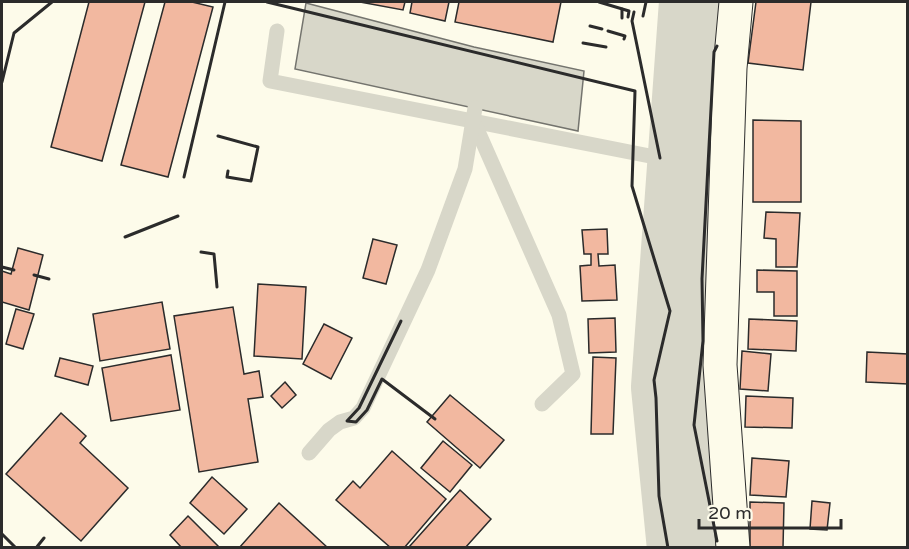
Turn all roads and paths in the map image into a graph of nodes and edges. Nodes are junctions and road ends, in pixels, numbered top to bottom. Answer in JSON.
{"nodes":[{"id":1,"x":736,"y":2,"type":"edge"},
{"id":2,"x":733,"y":548,"type":"edge"}],
"edges":[{"from":1,"to":2,"type":"street"}]}
